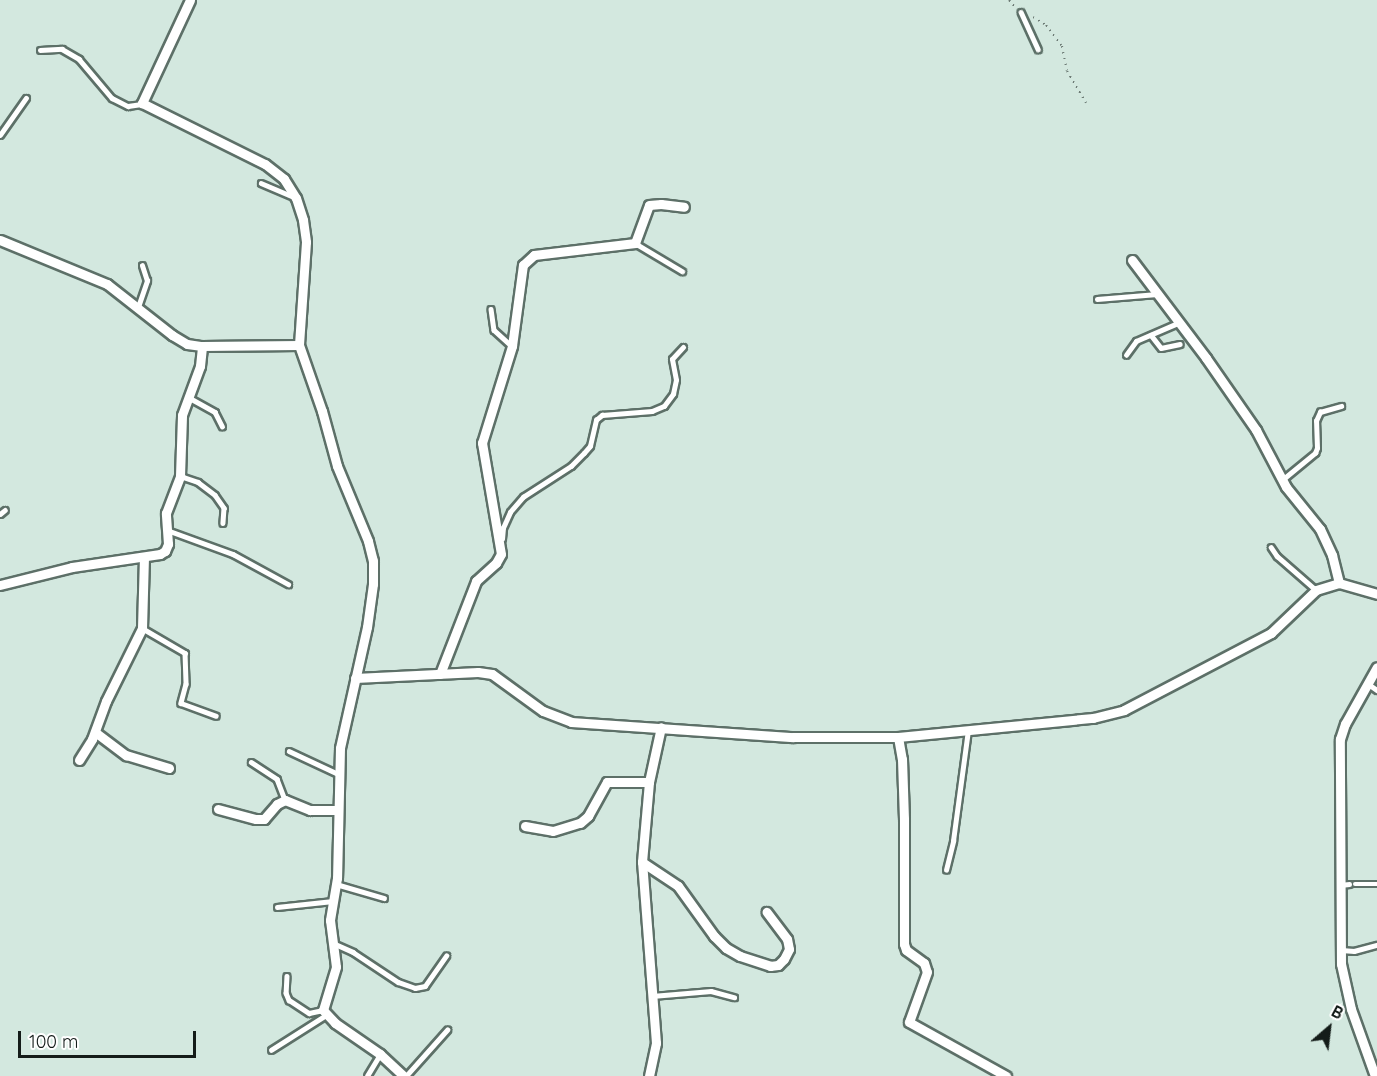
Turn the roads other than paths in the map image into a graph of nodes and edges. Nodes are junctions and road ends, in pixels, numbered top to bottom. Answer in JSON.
{"nodes":[{"id":1,"x":188,"y":3,"type":"edge"},
{"id":2,"x":1021,"y":12,"type":"road end"},
{"id":3,"x":40,"y":50,"type":"dead end"},
{"id":4,"x":1038,"y":50,"type":"dead end"},
{"id":5,"x":26,"y":98,"type":"dead end"},
{"id":6,"x":143,"y":104,"type":"junction"},
{"id":7,"x":0,"y":135,"type":"edge"},
{"id":8,"x":261,"y":183,"type":"dead end"},
{"id":9,"x":296,"y":198,"type":"junction"},
{"id":10,"x":684,"y":207,"type":"dead end"},
{"id":11,"x":0,"y":240,"type":"edge"},
{"id":12,"x":635,"y":243,"type":"junction"},
{"id":13,"x":1132,"y":260,"type":"dead end"},
{"id":14,"x":142,"y":266,"type":"dead end"},
{"id":15,"x":682,"y":271,"type":"dead end"},
{"id":16,"x":1157,"y":294,"type":"junction"},
{"id":17,"x":1096,"y":299,"type":"dead end"},
{"id":18,"x":138,"y":307,"type":"junction"},
{"id":19,"x":491,"y":309,"type":"dead end"},
{"id":20,"x":1178,"y":323,"type":"junction"},
{"id":21,"x":1151,"y":334,"type":"junction"},
{"id":22,"x":1180,"y":344,"type":"dead end"},
{"id":23,"x":299,"y":345,"type":"junction"},
{"id":24,"x":202,"y":346,"type":"junction"},
{"id":25,"x":512,"y":346,"type":"junction"},
{"id":26,"x":683,"y":347,"type":"dead end"},
{"id":27,"x":1126,"y":355,"type":"dead end"},
{"id":28,"x":188,"y":398,"type":"junction"},
{"id":29,"x":1341,"y":405,"type":"dead end"},
{"id":30,"x":222,"y":426,"type":"dead end"},
{"id":31,"x":180,"y":476,"type":"junction"},
{"id":32,"x":1282,"y":480,"type":"junction"},
{"id":33,"x":5,"y":510,"type":"dead end"},
{"id":34,"x":0,"y":514,"type":"edge"},
{"id":35,"x":223,"y":523,"type":"dead end"},
{"id":36,"x":167,"y":530,"type":"junction"},
{"id":37,"x":1272,"y":547,"type":"dead end"},
{"id":38,"x":501,"y":554,"type":"junction"},
{"id":39,"x":144,"y":557,"type":"junction"},
{"id":40,"x":1339,"y":583,"type":"junction"},
{"id":41,"x":288,"y":584,"type":"dead end"},
{"id":42,"x":0,"y":585,"type":"edge"},
{"id":43,"x":1316,"y":590,"type":"junction"},
{"id":44,"x":1377,"y":594,"type":"edge"},
{"id":45,"x":142,"y":628,"type":"junction"},
{"id":46,"x":1377,"y":667,"type":"edge"},
{"id":47,"x":440,"y":674,"type":"junction"},
{"id":48,"x":355,"y":678,"type":"junction"},
{"id":49,"x":1368,"y":683,"type":"junction"},
{"id":50,"x":1377,"y":690,"type":"edge"},
{"id":51,"x":216,"y":716,"type":"dead end"},
{"id":52,"x":661,"y":727,"type":"junction"},
{"id":53,"x":968,"y":730,"type":"junction"},
{"id":54,"x":95,"y":732,"type":"junction"},
{"id":55,"x":898,"y":737,"type":"junction"},
{"id":56,"x":289,"y":751,"type":"dead end"},
{"id":57,"x":79,"y":760,"type":"dead end"},
{"id":58,"x":251,"y":762,"type":"dead end"},
{"id":59,"x":169,"y":768,"type":"dead end"},
{"id":60,"x":338,"y":774,"type":"junction"},
{"id":61,"x":649,"y":782,"type":"junction"},
{"id":62,"x":285,"y":800,"type":"junction"},
{"id":63,"x":218,"y":809,"type":"dead end"},
{"id":64,"x":338,"y":810,"type":"junction"},
{"id":65,"x":525,"y":826,"type":"dead end"},
{"id":66,"x":642,"y":862,"type":"junction"},
{"id":67,"x":946,"y":870,"type":"dead end"},
{"id":68,"x":336,"y":884,"type":"junction"},
{"id":69,"x":1348,"y":884,"type":"junction"},
{"id":70,"x":1377,"y":884,"type":"edge"},
{"id":71,"x":384,"y":898,"type":"dead end"},
{"id":72,"x":333,"y":901,"type":"junction"},
{"id":73,"x":277,"y":907,"type":"dead end"},
{"id":74,"x":767,"y":912,"type":"dead end"},
{"id":75,"x":333,"y":943,"type":"junction"},
{"id":76,"x":1377,"y":945,"type":"edge"},
{"id":77,"x":1341,"y":950,"type":"junction"},
{"id":78,"x":446,"y":956,"type":"dead end"},
{"id":79,"x":287,"y":976,"type":"dead end"},
{"id":80,"x":652,"y":996,"type":"junction"},
{"id":81,"x":734,"y":997,"type":"dead end"},
{"id":82,"x":324,"y":1013,"type":"junction"},
{"id":83,"x":447,"y":1030,"type":"dead end"},
{"id":84,"x":271,"y":1050,"type":"dead end"},
{"id":85,"x":380,"y":1054,"type":"junction"},
{"id":86,"x":367,"y":1076,"type":"edge"},
{"id":87,"x":405,"y":1076,"type":"edge"},
{"id":88,"x":648,"y":1076,"type":"edge"},
{"id":89,"x":1006,"y":1076,"type":"edge"},
{"id":90,"x":1375,"y":1076,"type":"edge"}],
"edges":[{"from":1,"to":6,"type":"street"},
{"from":2,"to":4,"type":"lane"},
{"from":3,"to":6,"type":"lane"},
{"from":5,"to":7,"type":"lane"},
{"from":6,"to":9,"type":"street"},
{"from":8,"to":9,"type":"lane"},
{"from":9,"to":23,"type":"street"},
{"from":10,"to":12,"type":"street"},
{"from":11,"to":18,"type":"street"},
{"from":12,"to":15,"type":"lane"},
{"from":12,"to":25,"type":"street"},
{"from":13,"to":16,"type":"street"},
{"from":14,"to":18,"type":"lane"},
{"from":16,"to":17,"type":"lane"},
{"from":16,"to":20,"type":"street"},
{"from":18,"to":24,"type":"street"},
{"from":19,"to":25,"type":"lane"},
{"from":20,"to":21,"type":"lane"},
{"from":20,"to":32,"type":"street"},
{"from":21,"to":22,"type":"lane"},
{"from":21,"to":27,"type":"lane"},
{"from":23,"to":24,"type":"street"},
{"from":23,"to":48,"type":"street"},
{"from":24,"to":28,"type":"street"},
{"from":25,"to":38,"type":"street"},
{"from":26,"to":38,"type":"lane"},
{"from":28,"to":30,"type":"lane"},
{"from":28,"to":31,"type":"street"},
{"from":29,"to":32,"type":"lane"},
{"from":31,"to":35,"type":"lane"},
{"from":31,"to":36,"type":"street"},
{"from":32,"to":40,"type":"street"},
{"from":33,"to":34,"type":"lane"},
{"from":36,"to":39,"type":"street"},
{"from":36,"to":41,"type":"lane"},
{"from":37,"to":43,"type":"lane"},
{"from":38,"to":47,"type":"street"},
{"from":39,"to":42,"type":"street"},
{"from":39,"to":45,"type":"street"},
{"from":40,"to":43,"type":"street"},
{"from":40,"to":44,"type":"street"},
{"from":43,"to":53,"type":"street"},
{"from":45,"to":51,"type":"lane"},
{"from":45,"to":54,"type":"street"},
{"from":46,"to":49,"type":"street"},
{"from":47,"to":48,"type":"street"},
{"from":47,"to":52,"type":"street"},
{"from":48,"to":60,"type":"street"},
{"from":49,"to":50,"type":"lane"},
{"from":49,"to":69,"type":"street"},
{"from":52,"to":55,"type":"street"},
{"from":52,"to":61,"type":"street"},
{"from":53,"to":55,"type":"street"},
{"from":53,"to":67,"type":"lane"},
{"from":54,"to":57,"type":"street"},
{"from":54,"to":59,"type":"street"},
{"from":55,"to":89,"type":"street"},
{"from":56,"to":60,"type":"lane"},
{"from":58,"to":62,"type":"lane"},
{"from":60,"to":64,"type":"street"},
{"from":61,"to":65,"type":"street"},
{"from":61,"to":66,"type":"street"},
{"from":62,"to":63,"type":"street"},
{"from":62,"to":64,"type":"street"},
{"from":64,"to":68,"type":"street"},
{"from":66,"to":74,"type":"street"},
{"from":66,"to":80,"type":"street"},
{"from":68,"to":71,"type":"lane"},
{"from":68,"to":72,"type":"street"},
{"from":69,"to":70,"type":"lane"},
{"from":69,"to":77,"type":"street"},
{"from":72,"to":73,"type":"lane"},
{"from":72,"to":75,"type":"street"},
{"from":75,"to":78,"type":"lane"},
{"from":75,"to":82,"type":"street"},
{"from":76,"to":77,"type":"lane"},
{"from":77,"to":90,"type":"street"},
{"from":79,"to":82,"type":"lane"},
{"from":80,"to":81,"type":"lane"},
{"from":80,"to":88,"type":"street"},
{"from":82,"to":84,"type":"lane"},
{"from":82,"to":85,"type":"street"},
{"from":83,"to":87,"type":"lane"},
{"from":85,"to":86,"type":"lane"},
{"from":85,"to":87,"type":"street"}]}
